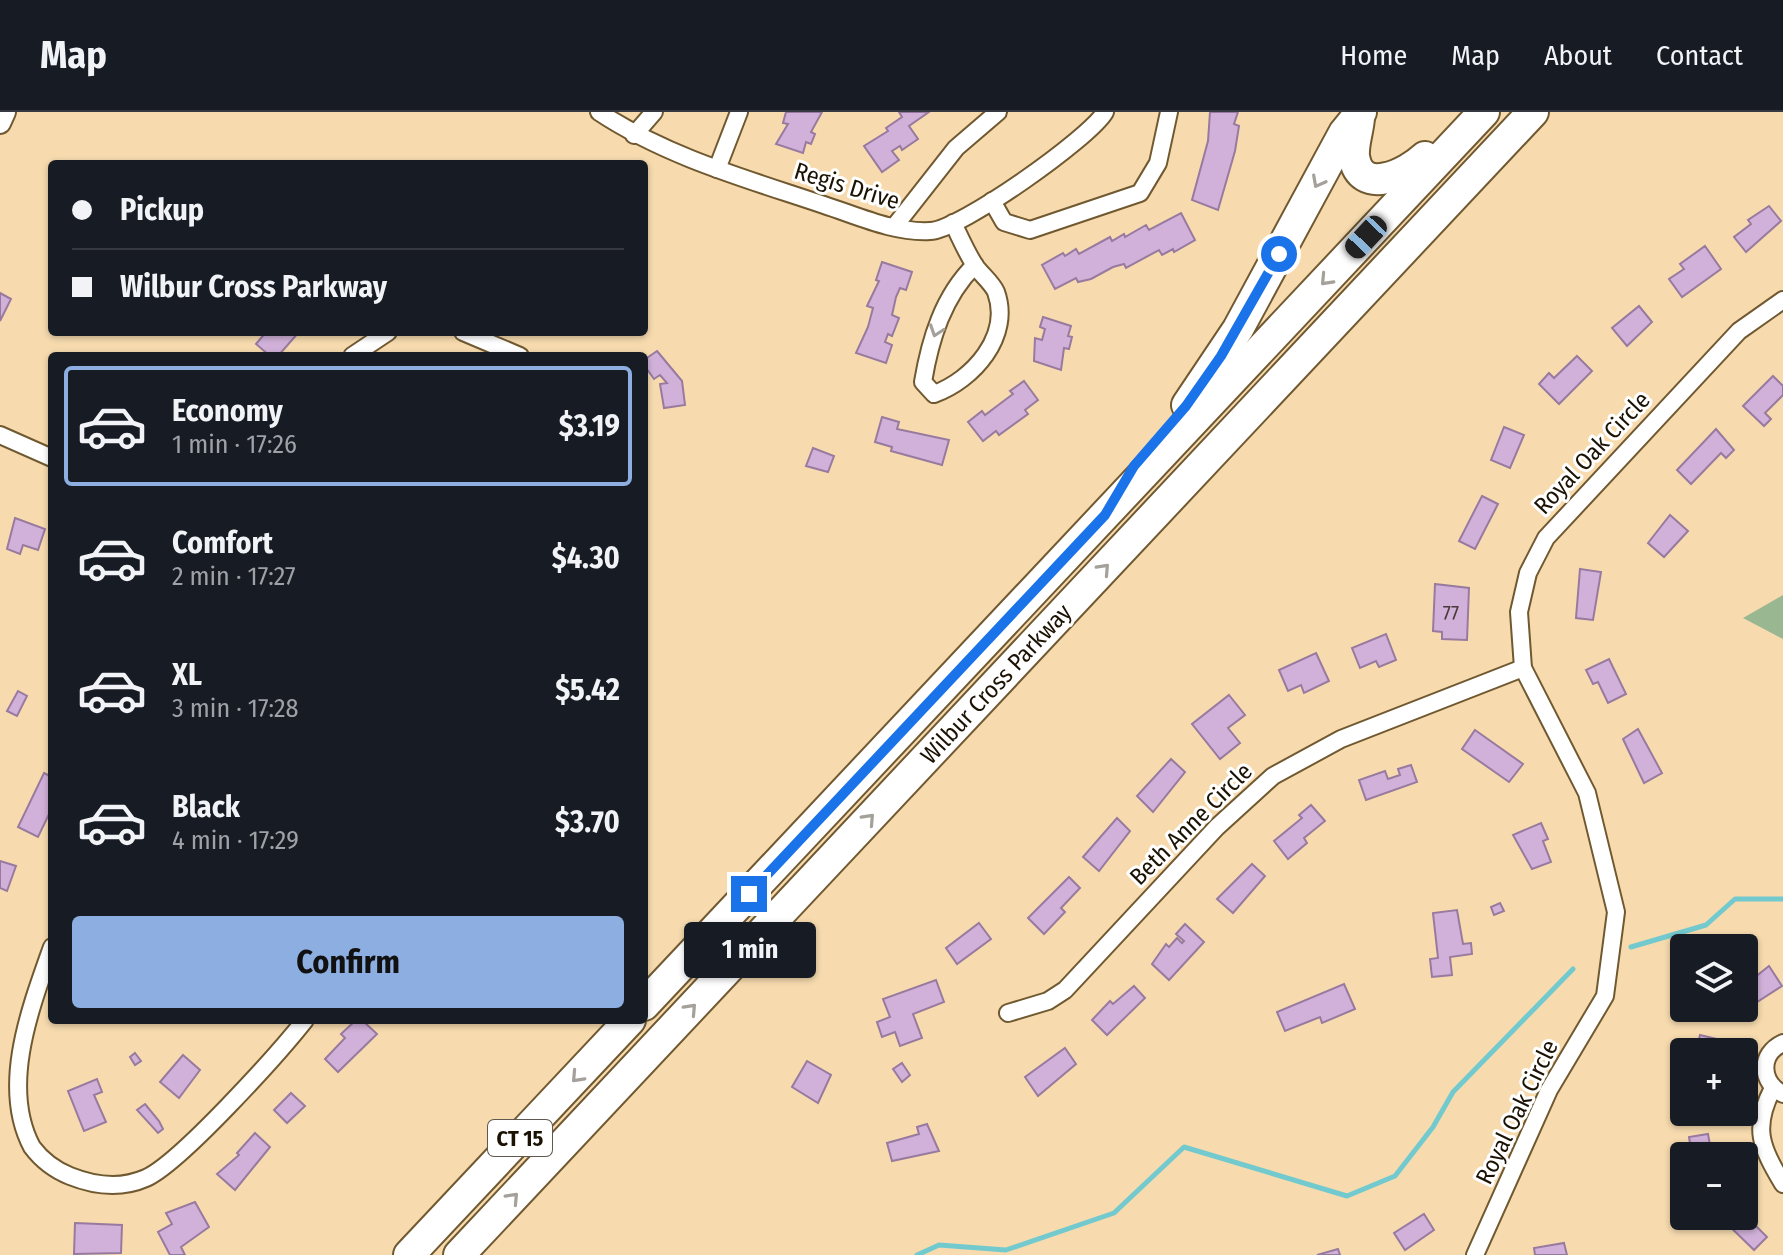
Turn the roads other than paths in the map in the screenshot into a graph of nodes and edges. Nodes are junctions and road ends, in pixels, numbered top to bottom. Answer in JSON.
{"nodes":[{"id":1,"x":5,"y":112,"type":"edge"},
{"id":2,"x":599,"y":112,"type":"edge"},
{"id":3,"x":654,"y":112,"type":"edge"},
{"id":4,"x":739,"y":112,"type":"edge"},
{"id":5,"x":998,"y":112,"type":"edge"},
{"id":6,"x":1105,"y":112,"type":"edge"},
{"id":7,"x":1169,"y":112,"type":"edge"},
{"id":8,"x":1533,"y":112,"type":"edge"},
{"id":9,"x":1360,"y":114,"type":"edge"},
{"id":10,"x":1479,"y":117,"type":"edge"},
{"id":11,"x":0,"y":123,"type":"edge"},
{"id":12,"x":634,"y":135,"type":"junction"},
{"id":13,"x":717,"y":169,"type":"junction"},
{"id":14,"x":992,"y":201,"type":"junction"},
{"id":15,"x":953,"y":223,"type":"junction"},
{"id":16,"x":894,"y":227,"type":"junction"},
{"id":17,"x":975,"y":265,"type":"junction"},
{"id":18,"x":1783,"y":300,"type":"edge"},
{"id":19,"x":382,"y":336,"type":"edge"},
{"id":20,"x":472,"y":336,"type":"edge"},
{"id":21,"x":358,"y":352,"type":"edge"},
{"id":22,"x":510,"y":352,"type":"edge"},
{"id":23,"x":0,"y":435,"type":"edge"},
{"id":24,"x":48,"y":456,"type":"edge"},
{"id":25,"x":1105,"y":515,"type":"junction"},
{"id":26,"x":1523,"y":668,"type":"junction"},
{"id":27,"x":48,"y":959,"type":"edge"},
{"id":28,"x":648,"y":1001,"type":"edge"},
{"id":29,"x":1008,"y":1013,"type":"dead end"},
{"id":30,"x":301,"y":1024,"type":"edge"},
{"id":31,"x":626,"y":1024,"type":"edge"},
{"id":32,"x":1783,"y":1043,"type":"edge"},
{"id":33,"x":1778,"y":1091,"type":"edge"},
{"id":34,"x":1783,"y":1184,"type":"edge"},
{"id":35,"x":409,"y":1255,"type":"edge"},
{"id":36,"x":459,"y":1255,"type":"edge"},
{"id":37,"x":1475,"y":1255,"type":"edge"}],
"edges":[{"from":1,"to":11,"type":"street"},
{"from":2,"to":12,"type":"street","name":"Regis Drive"},
{"from":3,"to":12,"type":"street"},
{"from":4,"to":13,"type":"street"},
{"from":5,"to":16,"type":"street"},
{"from":6,"to":14,"type":"street","name":"Regis Drive"},
{"from":7,"to":14,"type":"street"},
{"from":36,"to":8,"type":"highway","name":"Wilbur Cross Parkway","number":"CT 15","one_way":true},
{"from":9,"to":10,"type":"highway"},
{"from":9,"to":25,"type":"highway","one_way":true},
{"from":10,"to":25,"type":"highway","name":"Wilbur Cross Parkway","one_way":true},
{"from":12,"to":13,"type":"street","name":"Regis Drive"},
{"from":13,"to":16,"type":"street","name":"Regis Drive"},
{"from":14,"to":15,"type":"street","name":"Regis Drive"},
{"from":15,"to":16,"type":"street","name":"Regis Drive"},
{"from":15,"to":17,"type":"street"},
{"from":17,"to":17,"type":"street","one_way":true},
{"from":18,"to":26,"type":"street","name":"Royal Oak Circle"},
{"from":19,"to":21,"type":"street"},
{"from":20,"to":22,"type":"street"},
{"from":23,"to":24,"type":"street"},
{"from":25,"to":28,"type":"highway","name":"Wilbur Cross Parkway"},
{"from":26,"to":29,"type":"street","name":"Beth Anne Circle"},
{"from":26,"to":37,"type":"street","name":"Royal Oak Circle"},
{"from":27,"to":30,"type":"street"},
{"from":31,"to":35,"type":"highway","number":"CT 15","one_way":true},
{"from":32,"to":33,"type":"street"},
{"from":33,"to":34,"type":"street"}]}
